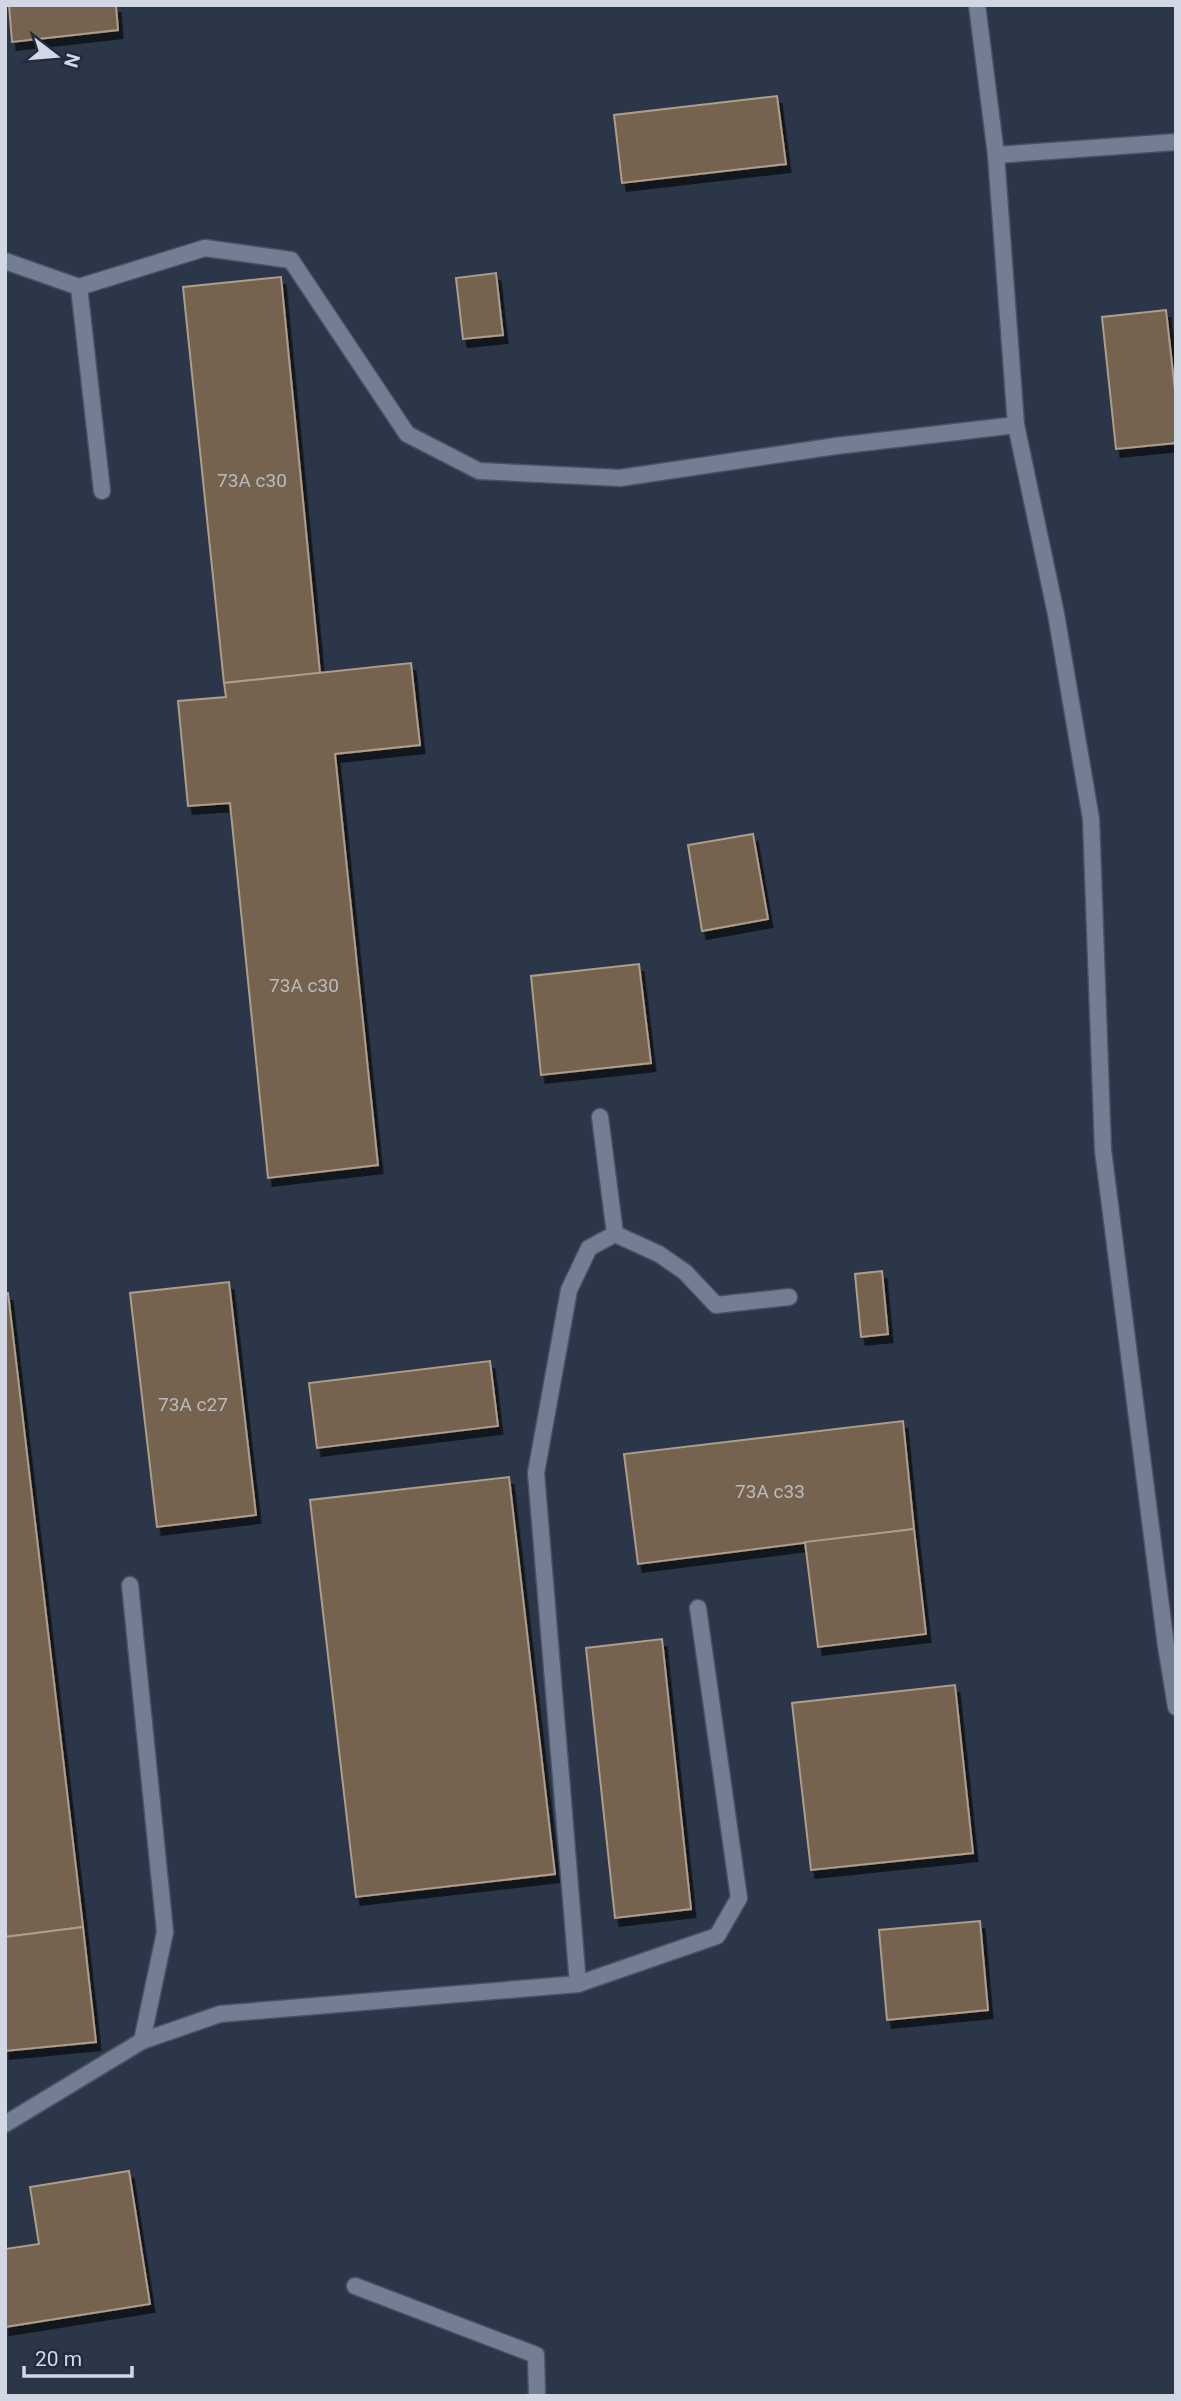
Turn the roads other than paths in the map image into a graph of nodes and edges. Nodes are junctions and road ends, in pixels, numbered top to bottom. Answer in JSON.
{"nodes":[{"id":1,"x":977,"y":5,"type":"edge"},
{"id":2,"x":1176,"y":142,"type":"edge"},
{"id":3,"x":996,"y":155,"type":"junction"},
{"id":4,"x":5,"y":261,"type":"edge"},
{"id":5,"x":79,"y":287,"type":"junction"},
{"id":6,"x":1016,"y":425,"type":"junction"},
{"id":7,"x":102,"y":491,"type":"dead end"},
{"id":8,"x":600,"y":1117,"type":"dead end"},
{"id":9,"x":615,"y":1234,"type":"junction"},
{"id":10,"x":789,"y":1297,"type":"dead end"},
{"id":11,"x":130,"y":1585,"type":"dead end"},
{"id":12,"x":698,"y":1608,"type":"dead end"},
{"id":13,"x":1176,"y":1707,"type":"edge"},
{"id":14,"x":578,"y":1984,"type":"junction"},
{"id":15,"x":142,"y":2041,"type":"junction"},
{"id":16,"x":5,"y":2124,"type":"edge"},
{"id":17,"x":355,"y":2287,"type":"dead end"},
{"id":18,"x":537,"y":2396,"type":"edge"}],
"edges":[{"from":1,"to":3,"type":"lane"},
{"from":2,"to":3,"type":"lane"},
{"from":3,"to":6,"type":"lane"},
{"from":4,"to":5,"type":"lane"},
{"from":5,"to":6,"type":"lane"},
{"from":5,"to":7,"type":"lane"},
{"from":6,"to":13,"type":"lane"},
{"from":8,"to":9,"type":"lane"},
{"from":9,"to":10,"type":"lane"},
{"from":9,"to":14,"type":"lane"},
{"from":11,"to":15,"type":"lane"},
{"from":12,"to":14,"type":"lane"},
{"from":14,"to":15,"type":"lane"},
{"from":15,"to":16,"type":"lane"},
{"from":17,"to":18,"type":"lane"}]}
